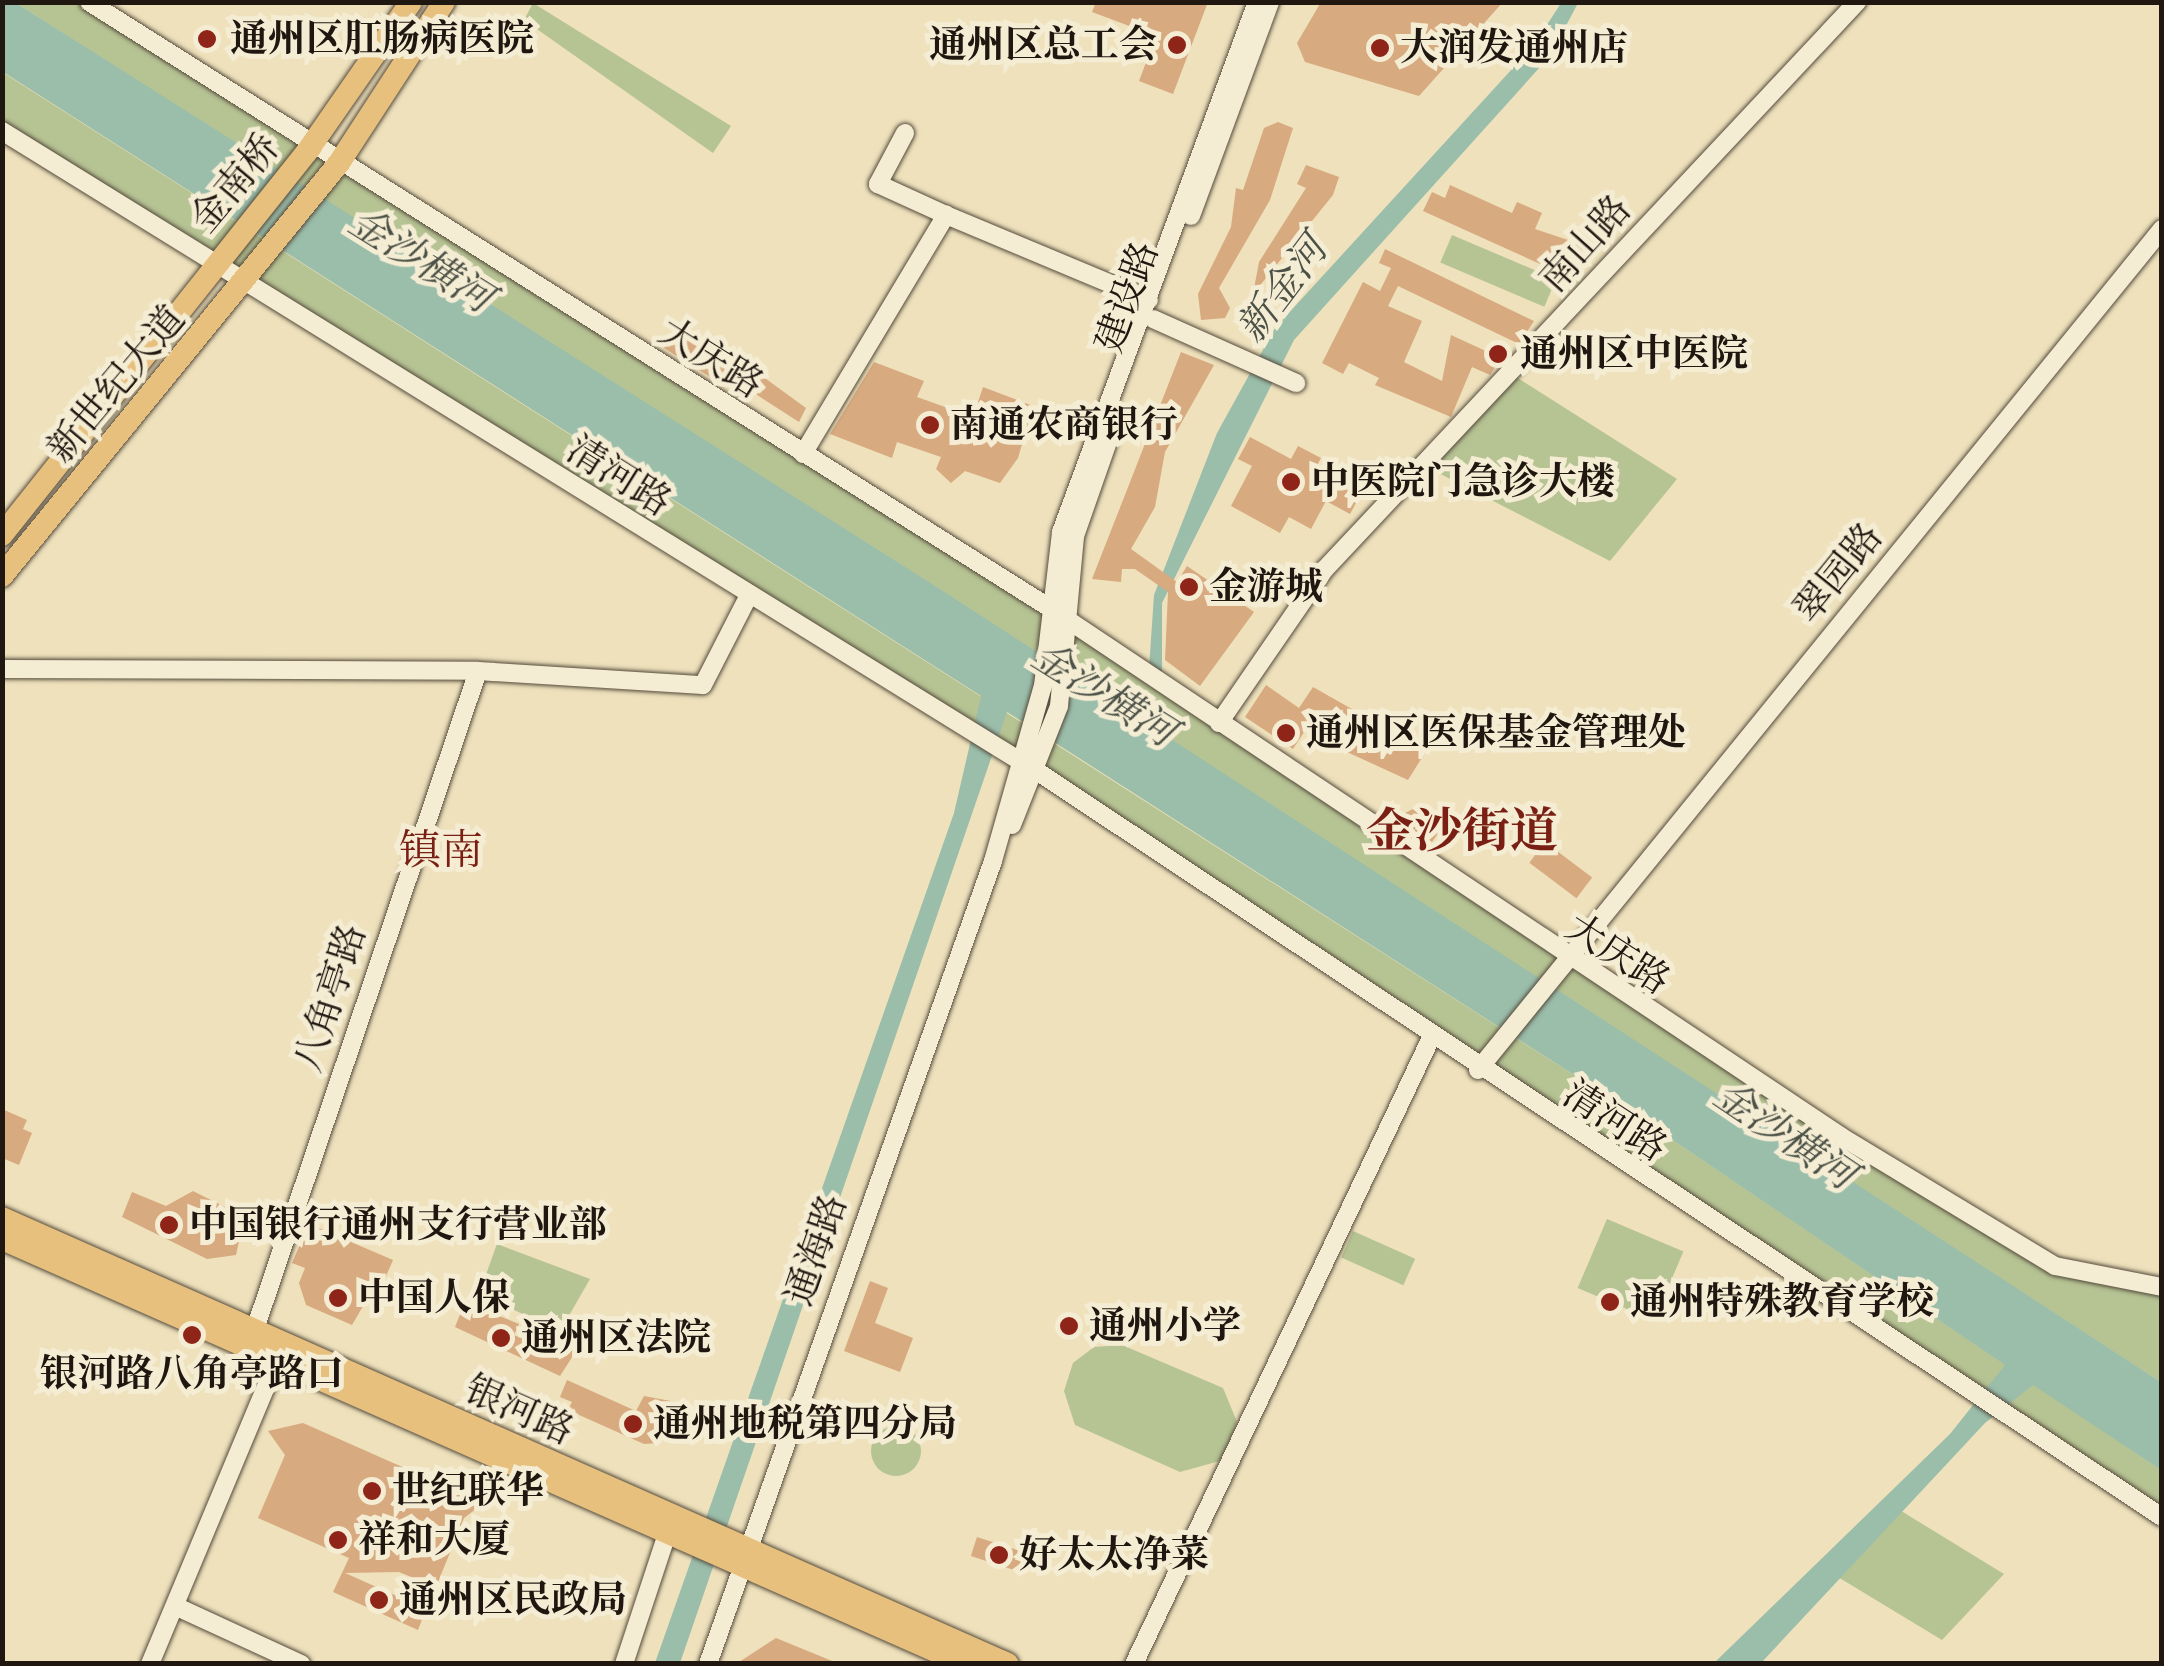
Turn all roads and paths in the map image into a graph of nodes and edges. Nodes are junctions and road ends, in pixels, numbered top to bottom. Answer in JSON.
{"nodes":[{"id":1,"x":89,"y":2,"type":"edge"},
{"id":2,"x":411,"y":2,"type":"edge"},
{"id":3,"x":444,"y":2,"type":"edge"},
{"id":4,"x":1256,"y":2,"type":"edge"},
{"id":5,"x":1270,"y":2,"type":"edge"},
{"id":6,"x":1857,"y":2,"type":"edge"},
{"id":7,"x":2,"y":131,"type":"edge"},
{"id":8,"x":905,"y":133,"type":"dead end"},
{"id":9,"x":312,"y":146,"type":"junction"},
{"id":10,"x":339,"y":163,"type":"junction"},
{"id":11,"x":946,"y":215,"type":"junction"},
{"id":12,"x":2162,"y":230,"type":"edge"},
{"id":13,"x":214,"y":264,"type":"junction"},
{"id":14,"x":245,"y":284,"type":"junction"},
{"id":15,"x":1148,"y":300,"type":"junction"},
{"id":16,"x":1153,"y":320,"type":"junction"},
{"id":17,"x":1289,"y":380,"type":"dead end"},
{"id":18,"x":803,"y":454,"type":"junction"},
{"id":19,"x":2,"y":535,"type":"edge"},
{"id":20,"x":2,"y":576,"type":"edge"},
{"id":21,"x":750,"y":594,"type":"junction"},
{"id":22,"x":1050,"y":608,"type":"junction"},
{"id":23,"x":1066,"y":619,"type":"junction"},
{"id":24,"x":2,"y":669,"type":"edge"},
{"id":25,"x":478,"y":671,"type":"junction"},
{"id":26,"x":1219,"y":723,"type":"junction"},
{"id":27,"x":1021,"y":762,"type":"junction"},
{"id":28,"x":1038,"y":772,"type":"junction"},
{"id":29,"x":992,"y":861,"type":"junction"},
{"id":30,"x":1562,"y":957,"type":"junction"},
{"id":31,"x":1430,"y":1038,"type":"junction"},
{"id":32,"x":1478,"y":1070,"type":"junction"},
{"id":33,"x":2,"y":1218,"type":"edge"},
{"id":34,"x":2,"y":1238,"type":"edge"},
{"id":35,"x":2162,"y":1286,"type":"edge"},
{"id":36,"x":252,"y":1338,"type":"junction"},
{"id":37,"x":281,"y":1350,"type":"junction"},
{"id":38,"x":2162,"y":1516,"type":"edge"},
{"id":39,"x":662,"y":1525,"type":"junction"},
{"id":40,"x":744,"y":1558,"type":"junction"},
{"id":41,"x":175,"y":1606,"type":"junction"},
{"id":42,"x":150,"y":1664,"type":"edge"},
{"id":43,"x":300,"y":1664,"type":"edge"},
{"id":44,"x":624,"y":1664,"type":"edge"},
{"id":45,"x":708,"y":1664,"type":"edge"},
{"id":46,"x":966,"y":1664,"type":"edge"},
{"id":47,"x":1008,"y":1664,"type":"edge"},
{"id":48,"x":1134,"y":1664,"type":"edge"}],
"edges":[{"from":1,"to":9,"type":"street"},
{"from":2,"to":9,"type":"main road","name":"金南桥"},
{"from":3,"to":10,"type":"main road","name":"金南桥"},
{"from":4,"to":15,"type":"street","name":"建设路"},
{"from":5,"to":16,"type":"street","name":"建设路"},
{"from":6,"to":26,"type":"street","name":"南山路"},
{"from":7,"to":13,"type":"street"},
{"from":8,"to":11,"type":"street"},
{"from":9,"to":10,"type":"street","name":"大庆路"},
{"from":9,"to":13,"type":"main road","name":"金南桥"},
{"from":10,"to":14,"type":"main road","name":"金南桥"},
{"from":10,"to":18,"type":"street","name":"大庆路"},
{"from":11,"to":15,"type":"street"},
{"from":11,"to":18,"type":"street"},
{"from":12,"to":30,"type":"street","name":"翠园路"},
{"from":13,"to":14,"type":"street","name":"清河路"},
{"from":13,"to":19,"type":"main road","name":"新世纪大道"},
{"from":14,"to":20,"type":"main road","name":"新世纪大道"},
{"from":14,"to":21,"type":"street","name":"清河路"},
{"from":15,"to":22,"type":"street","name":"建设路"},
{"from":16,"to":17,"type":"street"},
{"from":16,"to":23,"type":"street","name":"建设路"},
{"from":18,"to":22,"type":"street","name":"大庆路"},
{"from":21,"to":25,"type":"street"},
{"from":21,"to":27,"type":"street","name":"清河路"},
{"from":22,"to":23,"type":"street","name":"大庆路"},
{"from":22,"to":27,"type":"street","name":"建设路"},
{"from":23,"to":26,"type":"street","name":"大庆路"},
{"from":23,"to":28,"type":"street","name":"建设路"},
{"from":24,"to":25,"type":"street"},
{"from":25,"to":36,"type":"street","name":"八角亭路"},
{"from":26,"to":30,"type":"street","name":"大庆路"},
{"from":27,"to":28,"type":"street","name":"清河路"},
{"from":27,"to":29,"type":"street","name":"通海路"},
{"from":28,"to":29,"type":"street","name":"通海路"},
{"from":28,"to":31,"type":"street","name":"清河路"},
{"from":29,"to":40,"type":"street","name":"通海路"},
{"from":30,"to":32,"type":"street","name":"翠园路"},
{"from":30,"to":35,"type":"street","name":"大庆路"},
{"from":31,"to":32,"type":"street","name":"清河路"},
{"from":31,"to":48,"type":"street"},
{"from":32,"to":38,"type":"street","name":"清河路"},
{"from":33,"to":36,"type":"main road","name":"银河路"},
{"from":34,"to":36,"type":"main road","name":"银河路"},
{"from":36,"to":37,"type":"main road","name":"银河路"},
{"from":37,"to":39,"type":"main road","name":"银河路"},
{"from":37,"to":41,"type":"street"},
{"from":39,"to":40,"type":"main road","name":"银河路"},
{"from":39,"to":44,"type":"street"},
{"from":40,"to":45,"type":"street","name":"通海路"},
{"from":40,"to":46,"type":"main road","name":"银河路"},
{"from":40,"to":47,"type":"main road","name":"银河路"},
{"from":41,"to":42,"type":"street"},
{"from":41,"to":43,"type":"street"}]}
